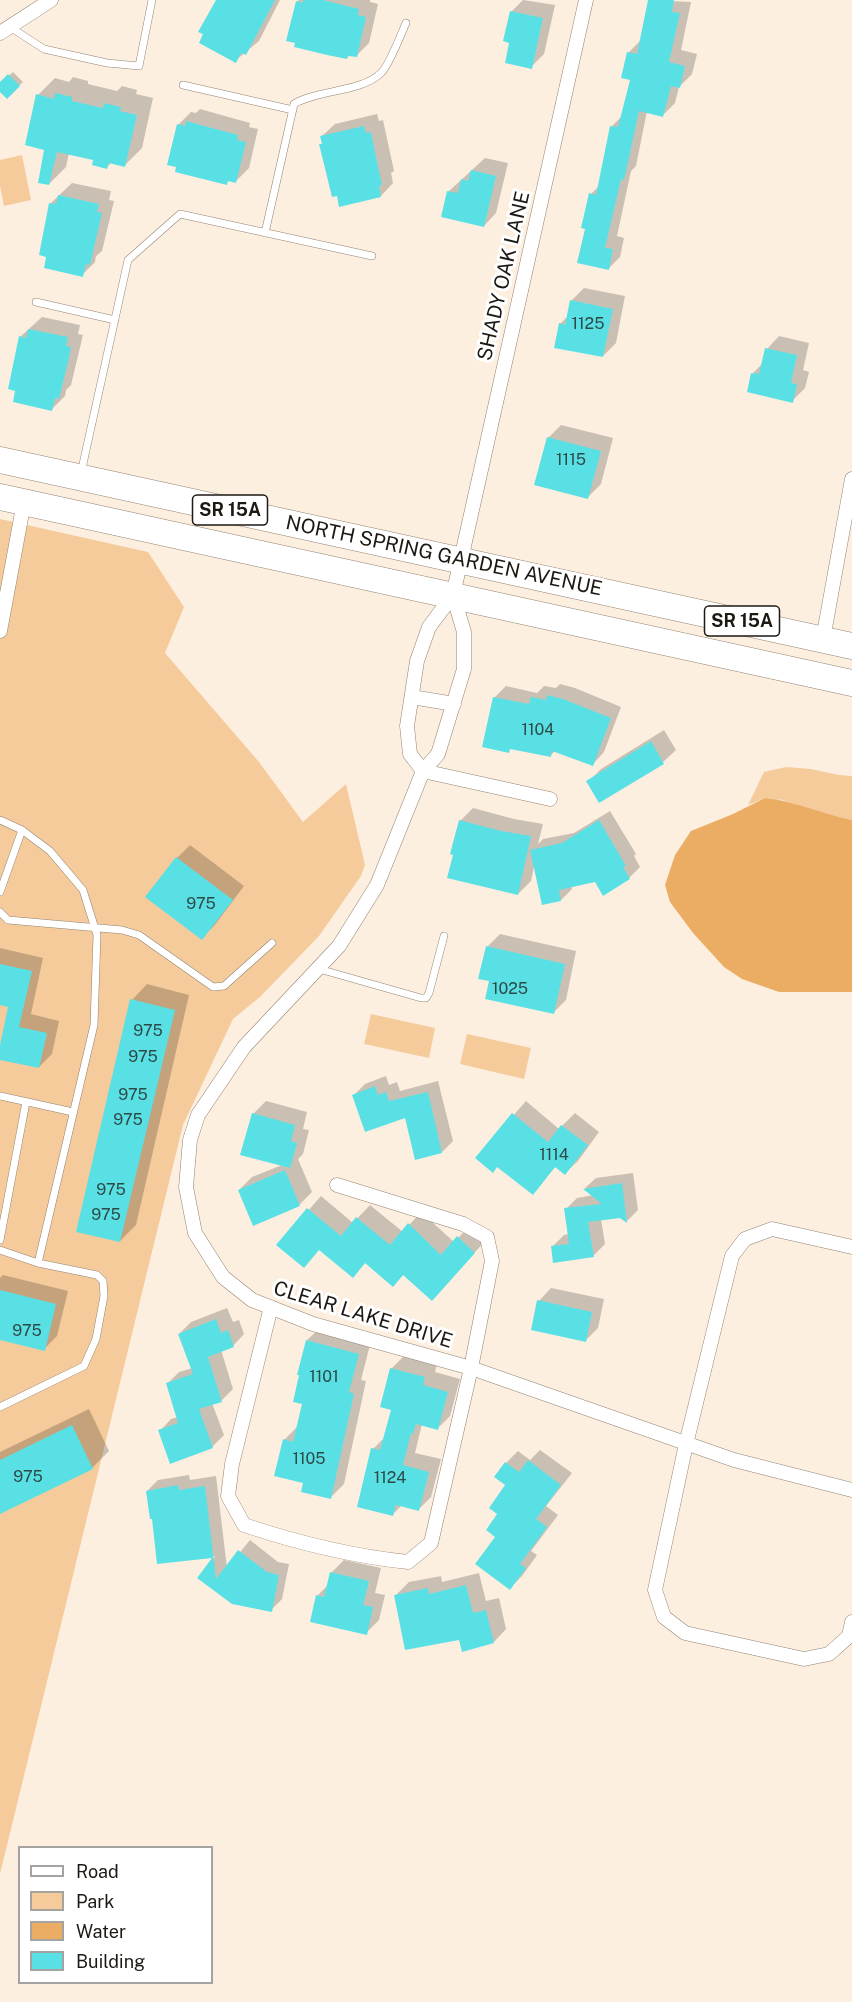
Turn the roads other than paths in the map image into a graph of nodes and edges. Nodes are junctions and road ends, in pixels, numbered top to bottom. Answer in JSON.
{"nodes":[{"id":1,"x":51,"y":0,"type":"edge"},
{"id":2,"x":152,"y":0,"type":"edge"},
{"id":3,"x":586,"y":0,"type":"edge"},
{"id":4,"x":406,"y":23,"type":"dead end"},
{"id":5,"x":5,"y":30,"type":"edge"},
{"id":6,"x":183,"y":85,"type":"dead end"},
{"id":7,"x":293,"y":110,"type":"junction"},
{"id":8,"x":266,"y":233,"type":"junction"},
{"id":9,"x":372,"y":256,"type":"dead end"},
{"id":10,"x":36,"y":302,"type":"dead end"},
{"id":11,"x":115,"y":320,"type":"junction"},
{"id":12,"x":0,"y":460,"type":"edge"},
{"id":13,"x":80,"y":477,"type":"junction"},
{"id":14,"x":852,"y":479,"type":"edge"},
{"id":15,"x":12,"y":500,"type":"edge"},
{"id":16,"x":460,"y":560,"type":"junction"},
{"id":17,"x":453,"y":595,"type":"junction"},
{"id":18,"x":0,"y":631,"type":"edge"},
{"id":19,"x":823,"y":639,"type":"junction"},
{"id":20,"x":852,"y":646,"type":"edge"},
{"id":21,"x":852,"y":682,"type":"edge"},
{"id":22,"x":412,"y":697,"type":"junction"},
{"id":23,"x":454,"y":704,"type":"junction"},
{"id":24,"x":423,"y":771,"type":"junction"},
{"id":25,"x":550,"y":800,"type":"dead end"},
{"id":26,"x":0,"y":820,"type":"edge"},
{"id":27,"x":22,"y":830,"type":"junction"},
{"id":28,"x":0,"y":892,"type":"edge"},
{"id":29,"x":0,"y":912,"type":"edge"},
{"id":30,"x":95,"y":928,"type":"junction"},
{"id":31,"x":444,"y":936,"type":"dead end"},
{"id":32,"x":272,"y":943,"type":"dead end"},
{"id":33,"x":319,"y":969,"type":"junction"},
{"id":34,"x":0,"y":1096,"type":"edge"},
{"id":35,"x":26,"y":1102,"type":"junction"},
{"id":36,"x":73,"y":1112,"type":"junction"},
{"id":37,"x":337,"y":1185,"type":"dead end"},
{"id":38,"x":0,"y":1240,"type":"edge"},
{"id":39,"x":852,"y":1247,"type":"edge"},
{"id":40,"x":0,"y":1250,"type":"edge"},
{"id":41,"x":38,"y":1263,"type":"junction"},
{"id":42,"x":271,"y":1307,"type":"junction"},
{"id":43,"x":471,"y":1368,"type":"junction"},
{"id":44,"x":0,"y":1407,"type":"edge"},
{"id":45,"x":686,"y":1444,"type":"junction"},
{"id":46,"x":852,"y":1490,"type":"edge"},
{"id":47,"x":852,"y":1622,"type":"edge"}],
"edges":[{"from":1,"to":5,"type":"street"},
{"from":2,"to":5,"type":"lane"},
{"from":3,"to":16,"type":"street","name":"SHADY OAK LANE"},
{"from":4,"to":7,"type":"lane"},
{"from":6,"to":7,"type":"lane"},
{"from":7,"to":8,"type":"lane"},
{"from":8,"to":9,"type":"lane"},
{"from":8,"to":11,"type":"lane"},
{"from":10,"to":11,"type":"lane"},
{"from":11,"to":13,"type":"lane"},
{"from":12,"to":13,"type":"highway","name":"NORTH SPRING GARDEN AVENUE","number":"SR 15A"},
{"from":13,"to":16,"type":"highway","name":"NORTH SPRING GARDEN AVENUE","number":"SR 15A"},
{"from":14,"to":19,"type":"street"},
{"from":15,"to":17,"type":"highway","name":"NORTH SPRING GARDEN AVENUE","number":"SR 15A"},
{"from":15,"to":18,"type":"street"},
{"from":16,"to":17,"type":"street","name":"CLEAR LAKE DRIVE"},
{"from":16,"to":19,"type":"highway","name":"NORTH SPRING GARDEN AVENUE","number":"SR 15A"},
{"from":17,"to":21,"type":"highway","name":"NORTH SPRING GARDEN AVENUE","number":"SR 15A"},
{"from":17,"to":22,"type":"street","name":"CLEAR LAKE DRIVE"},
{"from":17,"to":23,"type":"street","name":"CLEAR LAKE DRIVE"},
{"from":19,"to":20,"type":"highway","name":"NORTH SPRING GARDEN AVENUE","number":"SR 15A"},
{"from":22,"to":23,"type":"street"},
{"from":22,"to":24,"type":"street","name":"CLEAR LAKE DRIVE"},
{"from":23,"to":24,"type":"street","name":"CLEAR LAKE DRIVE"},
{"from":24,"to":25,"type":"street"},
{"from":24,"to":33,"type":"street","name":"CLEAR LAKE DRIVE"},
{"from":26,"to":27,"type":"lane"},
{"from":27,"to":28,"type":"lane"},
{"from":27,"to":30,"type":"lane"},
{"from":29,"to":30,"type":"lane"},
{"from":30,"to":32,"type":"lane"},
{"from":30,"to":36,"type":"lane"},
{"from":31,"to":33,"type":"lane"},
{"from":33,"to":42,"type":"street","name":"CLEAR LAKE DRIVE"},
{"from":34,"to":35,"type":"lane"},
{"from":35,"to":36,"type":"lane"},
{"from":35,"to":38,"type":"lane"},
{"from":36,"to":41,"type":"lane"},
{"from":37,"to":43,"type":"street"},
{"from":39,"to":45,"type":"street"},
{"from":40,"to":41,"type":"lane"},
{"from":41,"to":44,"type":"lane"},
{"from":42,"to":43,"type":"street","name":"CLEAR LAKE DRIVE"},
{"from":42,"to":43,"type":"street"},
{"from":43,"to":45,"type":"street","name":"CLEAR LAKE DRIVE"},
{"from":45,"to":46,"type":"street","name":"CLEAR LAKE DRIVE"},
{"from":45,"to":47,"type":"street"}]}
